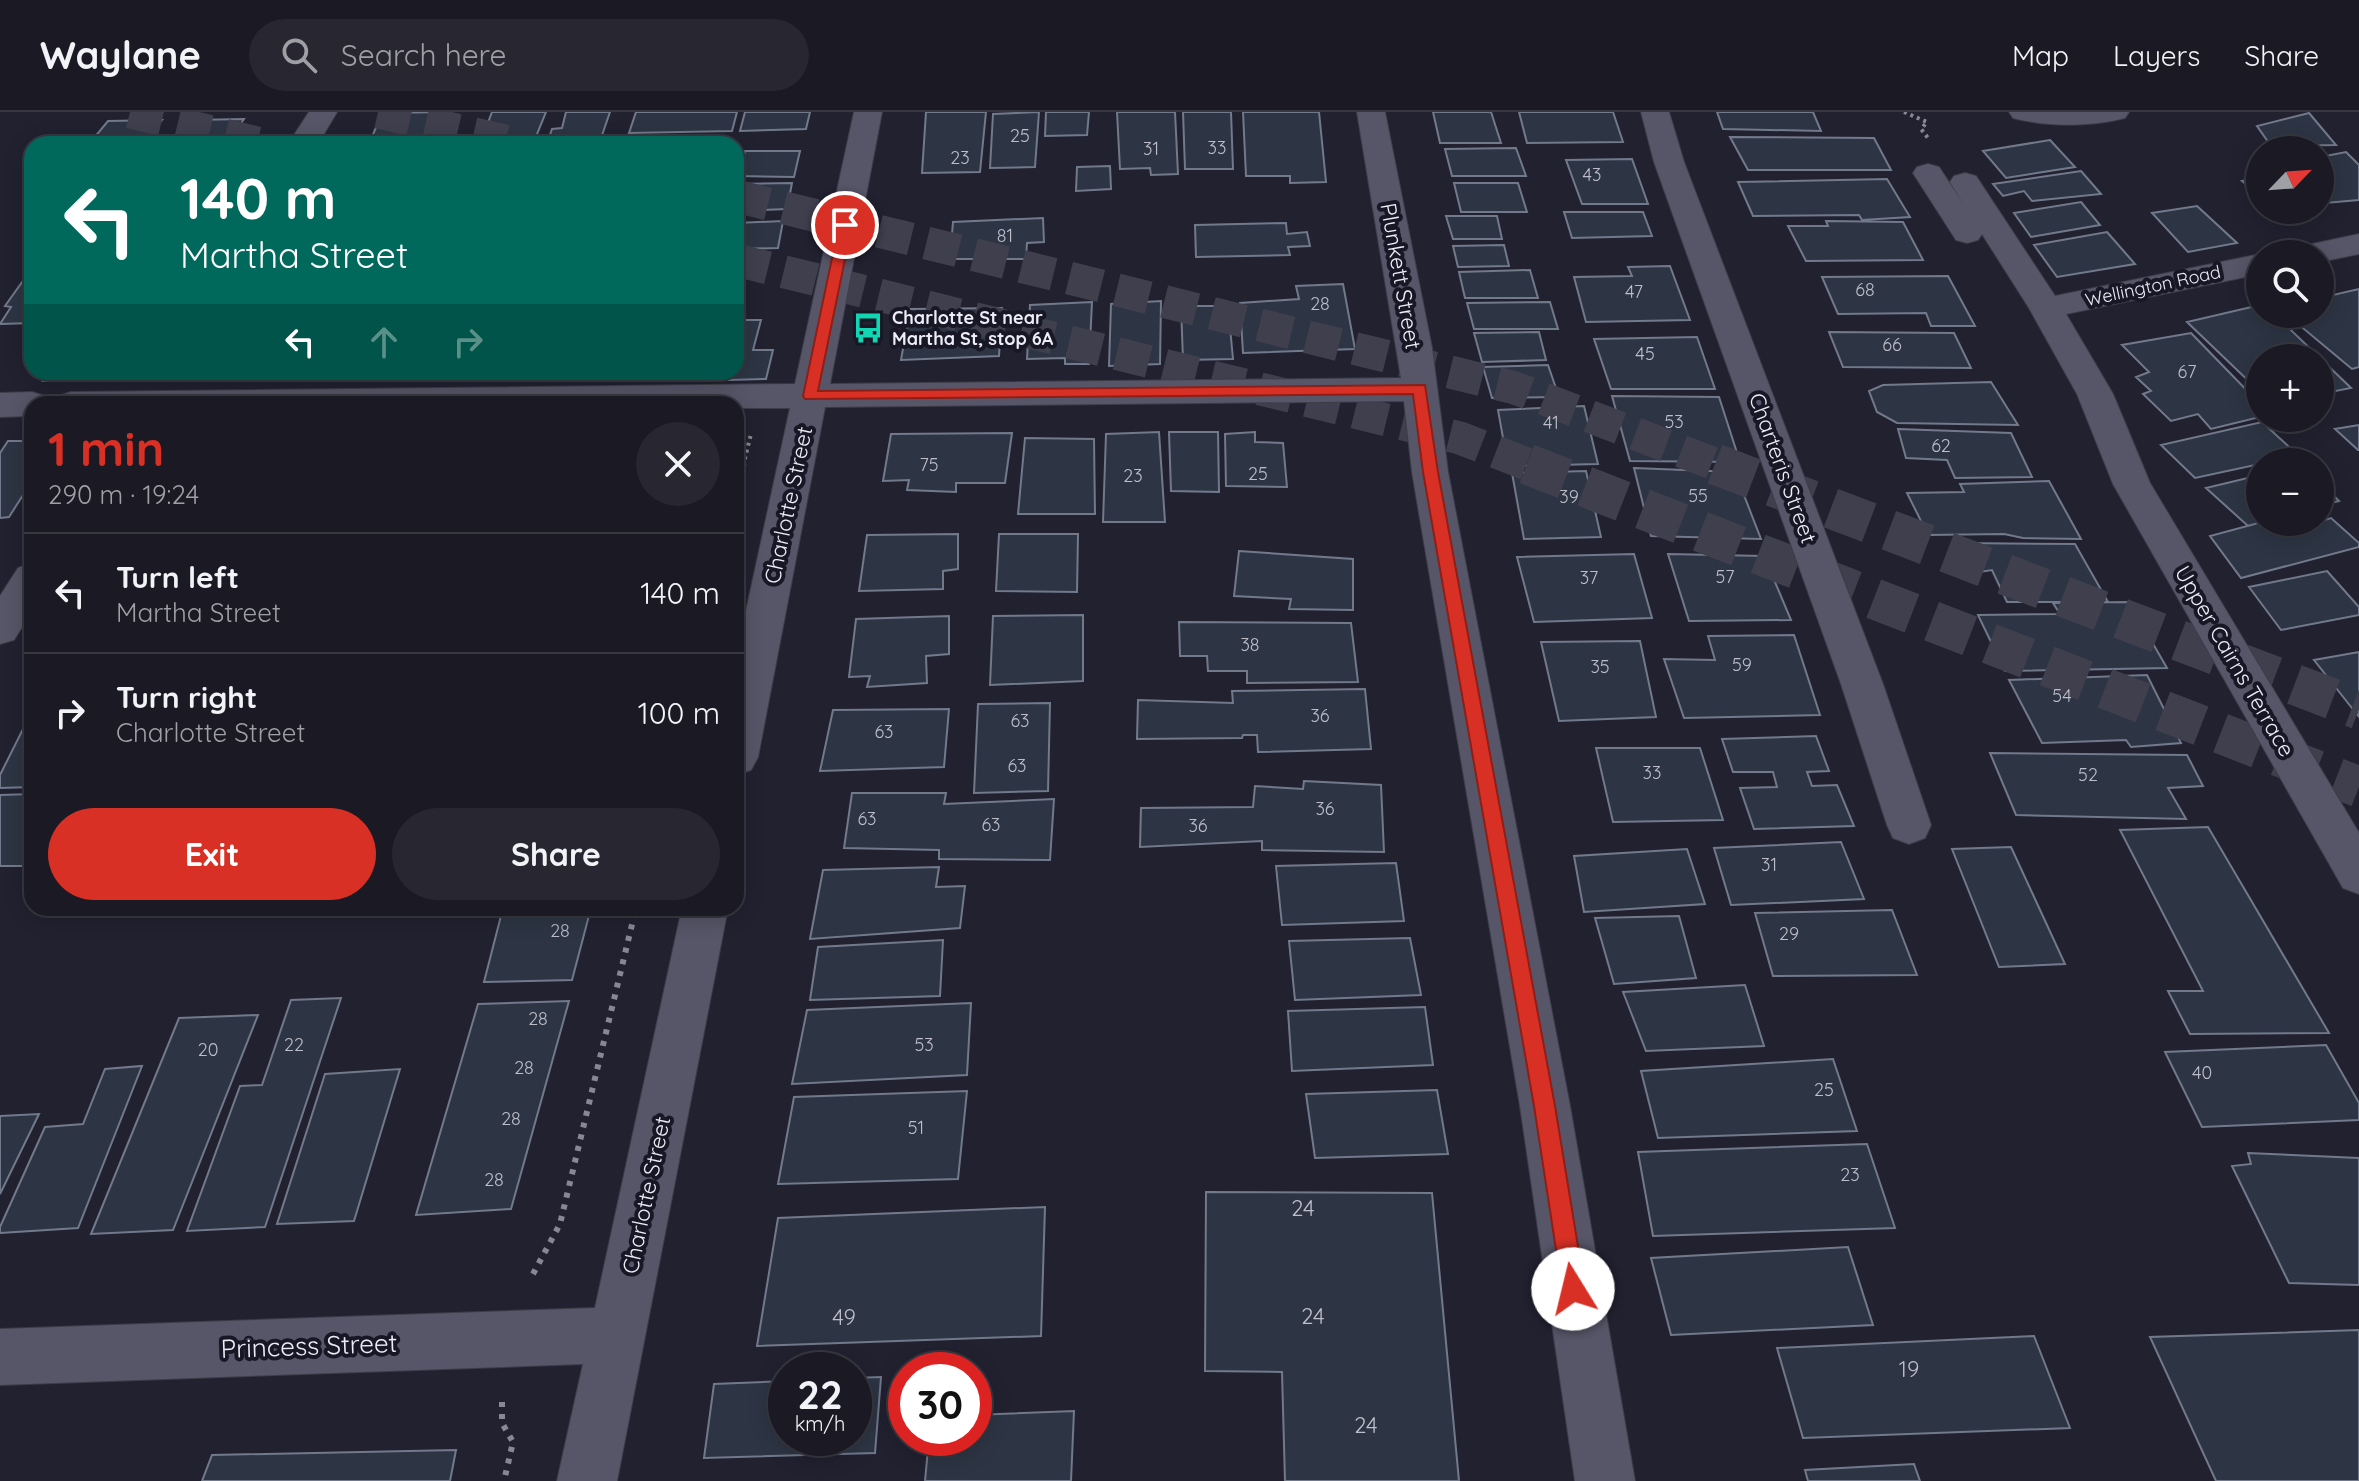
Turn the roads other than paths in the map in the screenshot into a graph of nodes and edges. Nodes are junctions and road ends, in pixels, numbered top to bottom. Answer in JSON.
{"nodes":[{"id":1,"x":323,"y":112,"type":"edge"},
{"id":2,"x":868,"y":112,"type":"edge"},
{"id":3,"x":1371,"y":112,"type":"edge"},
{"id":4,"x":1655,"y":112,"type":"edge"},
{"id":5,"x":2023,"y":112,"type":"edge"},
{"id":6,"x":2115,"y":112,"type":"edge"},
{"id":7,"x":308,"y":136,"type":"edge"},
{"id":8,"x":1928,"y":173,"type":"dead end"},
{"id":9,"x":1965,"y":182,"type":"dead end"},
{"id":10,"x":2359,"y":244,"type":"edge"},
{"id":11,"x":2334,"y":249,"type":"edge"},
{"id":12,"x":2246,"y":267,"type":"edge"},
{"id":13,"x":2046,"y":308,"type":"junction"},
{"id":14,"x":1420,"y":389,"type":"junction"},
{"id":15,"x":810,"y":396,"type":"junction"},
{"id":16,"x":744,"y":397,"type":"edge"},
{"id":17,"x":24,"y":404,"type":"edge"},
{"id":18,"x":0,"y":405,"type":"edge"},
{"id":19,"x":2115,"y":447,"type":"junction"},
{"id":20,"x":24,"y":591,"type":"edge"},
{"id":21,"x":0,"y":629,"type":"edge"},
{"id":22,"x":744,"y":718,"type":"edge"},
{"id":23,"x":1909,"y":825,"type":"dead end"},
{"id":24,"x":2359,"y":874,"type":"edge"},
{"id":25,"x":703,"y":916,"type":"edge"},
{"id":26,"x":617,"y":1335,"type":"junction"},
{"id":27,"x":0,"y":1357,"type":"edge"},
{"id":28,"x":587,"y":1481,"type":"edge"},
{"id":29,"x":1605,"y":1481,"type":"edge"}],
"edges":[{"from":1,"to":7,"type":"street"},
{"from":2,"to":15,"type":"street","name":"Charlotte Street"},
{"from":3,"to":14,"type":"street","name":"Plunkett Street"},
{"from":4,"to":23,"type":"street","name":"Charteris Street"},
{"from":5,"to":6,"type":"street"},
{"from":8,"to":19,"type":"street","name":"Upper Cairns Terrace"},
{"from":9,"to":13,"type":"street","name":"Upper Cairns Terrace"},
{"from":10,"to":11,"type":"street"},
{"from":12,"to":13,"type":"street","name":"Wellington Road"},
{"from":13,"to":19,"type":"street","name":"Upper Cairns Terrace"},
{"from":14,"to":15,"type":"street"},
{"from":14,"to":29,"type":"street","name":"Plunkett Street"},
{"from":15,"to":16,"type":"street"},
{"from":15,"to":22,"type":"street","name":"Charlotte Street"},
{"from":17,"to":18,"type":"street"},
{"from":19,"to":24,"type":"street","name":"Upper Cairns Terrace"},
{"from":20,"to":21,"type":"street"},
{"from":25,"to":26,"type":"street","name":"Charlotte Street"},
{"from":26,"to":27,"type":"street","name":"Princess Street"},
{"from":26,"to":28,"type":"street","name":"Charlotte Street"}]}
